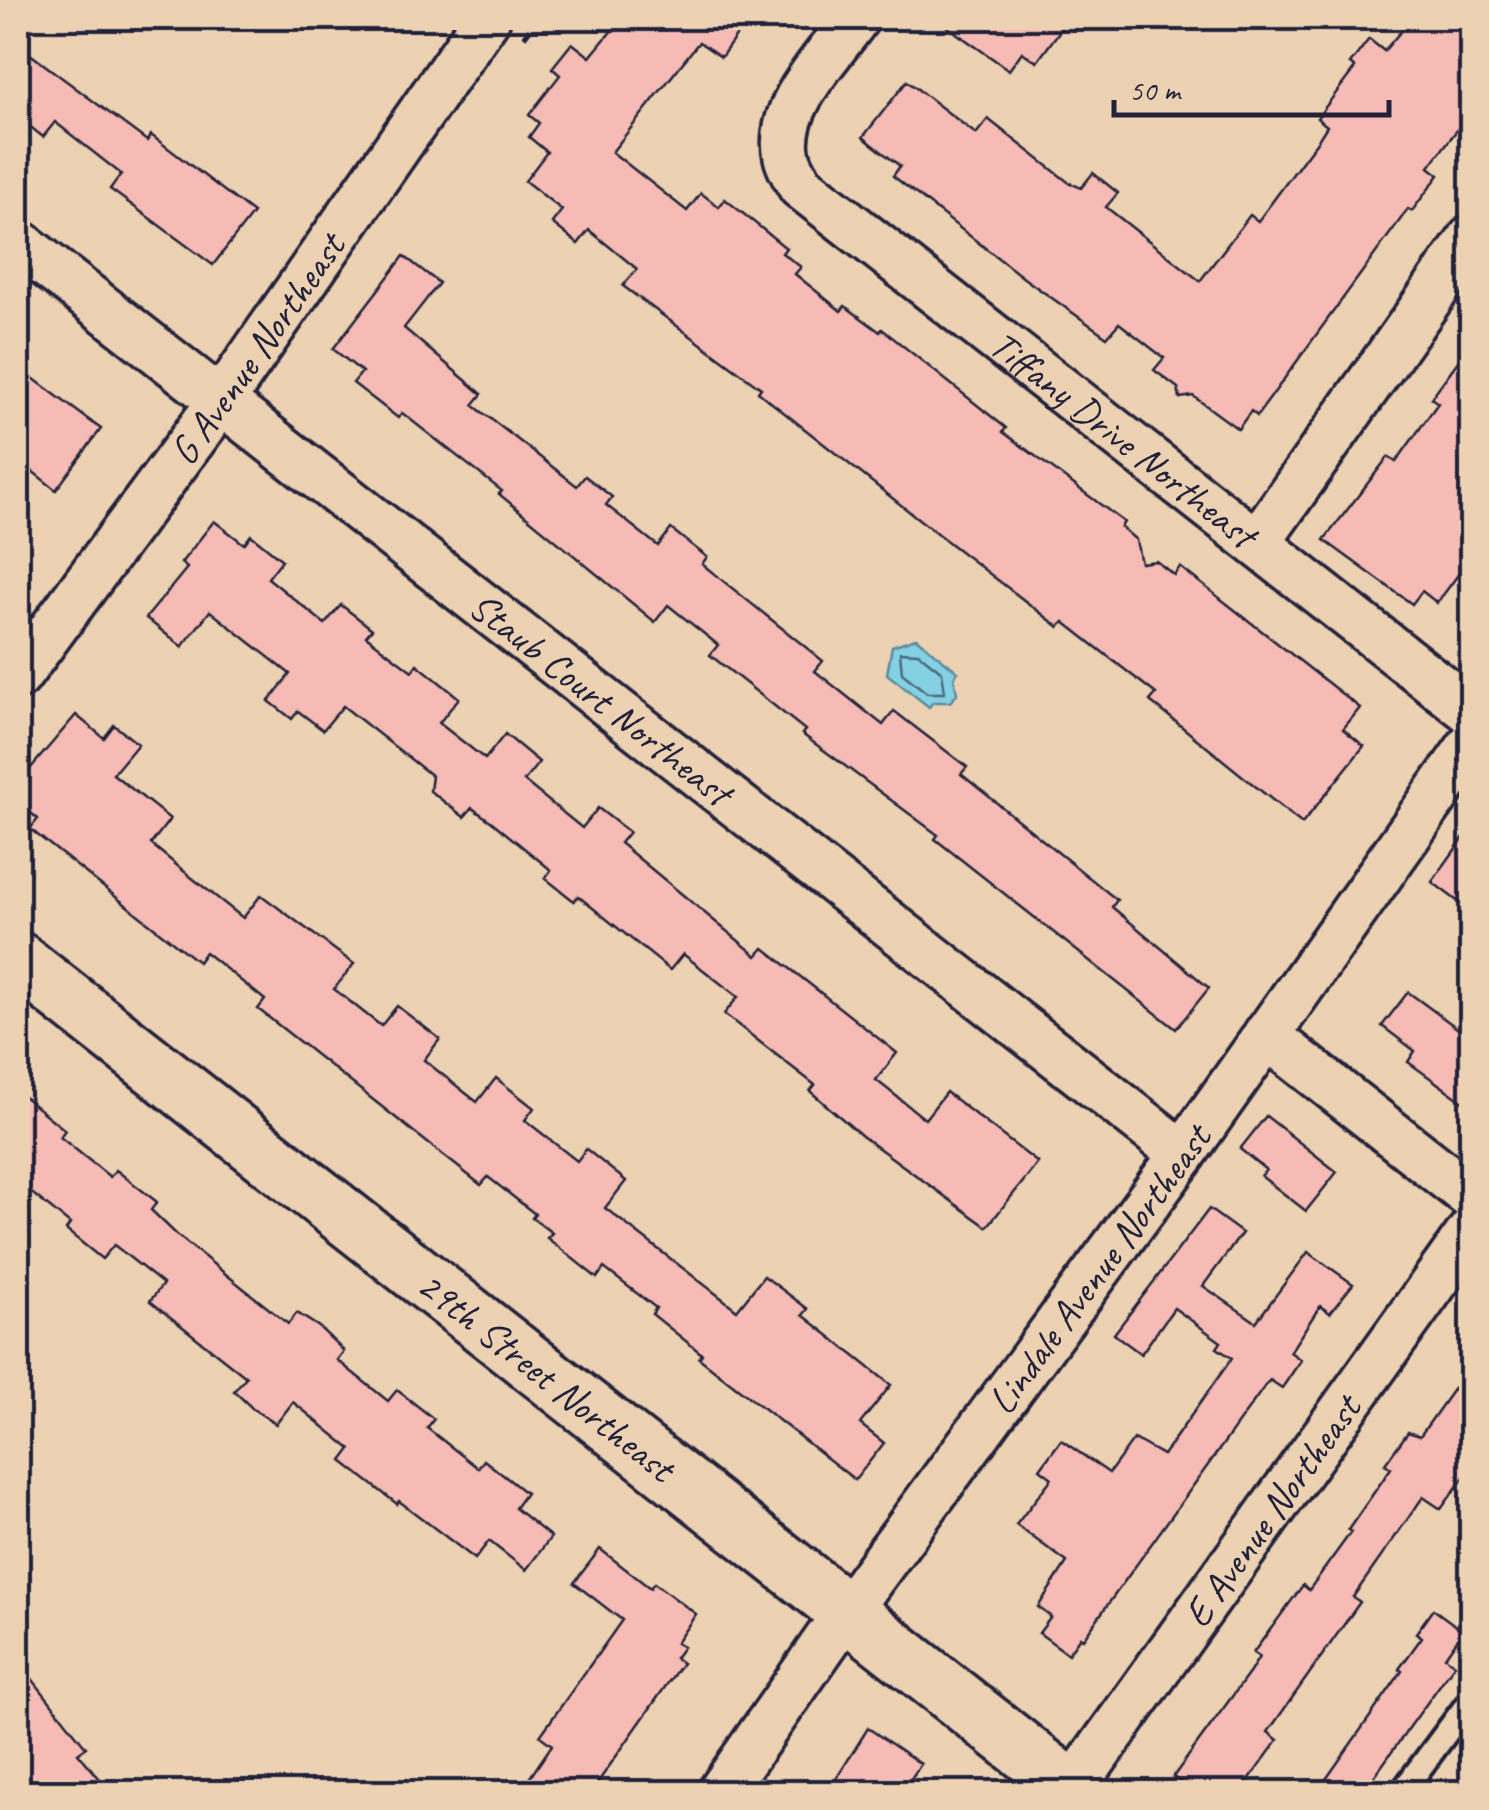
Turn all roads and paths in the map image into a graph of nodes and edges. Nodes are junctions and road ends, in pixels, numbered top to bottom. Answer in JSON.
{"nodes":[{"id":1,"x":487,"y":18,"type":"edge"},
{"id":2,"x":856,"y":18,"type":"edge"},
{"id":3,"x":1472,"y":238,"type":"edge"},
{"id":4,"x":18,"y":242,"type":"edge"},
{"id":5,"x":222,"y":401,"type":"junction"},
{"id":6,"x":1258,"y":543,"type":"junction"},
{"id":7,"x":18,"y":676,"type":"edge"},
{"id":8,"x":1472,"y":712,"type":"edge"},
{"id":9,"x":1472,"y":744,"type":"edge"},
{"id":10,"x":18,"y":960,"type":"edge"},
{"id":11,"x":1266,"y":1035,"type":"junction"},
{"id":12,"x":1183,"y":1154,"type":"junction"},
{"id":13,"x":1472,"y":1197,"type":"edge"},
{"id":14,"x":1472,"y":1230,"type":"edge"},
{"id":15,"x":845,"y":1614,"type":"junction"},
{"id":16,"x":1472,"y":1698,"type":"edge"},
{"id":17,"x":1074,"y":1791,"type":"edge"},
{"id":18,"x":722,"y":1792,"type":"edge"},
{"id":19,"x":1402,"y":1792,"type":"edge"}],
"edges":[{"from":1,"to":5,"type":"street","name":"G Avenue Northeast"},
{"from":2,"to":6,"type":"street","name":"Tiffany Drive Northeast"},
{"from":3,"to":6,"type":"street"},
{"from":4,"to":5,"type":"street","name":"Staub Court Northeast"},
{"from":5,"to":7,"type":"street","name":"G Avenue Northeast"},
{"from":5,"to":12,"type":"street","name":"Staub Court Northeast"},
{"from":6,"to":8,"type":"street","name":"Tiffany Drive Northeast"},
{"from":9,"to":11,"type":"street","name":"Lindale Avenue Northeast"},
{"from":10,"to":15,"type":"main road","name":"29th Street Northeast"},
{"from":11,"to":12,"type":"street","name":"Lindale Avenue Northeast"},
{"from":11,"to":13,"type":"street"},
{"from":12,"to":15,"type":"street","name":"Lindale Avenue Northeast"},
{"from":14,"to":17,"type":"street","name":"E Avenue Northeast"},
{"from":15,"to":17,"type":"main road","name":"29th Street Northeast"},
{"from":15,"to":18,"type":"street","name":"Lindale Avenue Northeast"},
{"from":16,"to":19,"type":"lane"}]}
